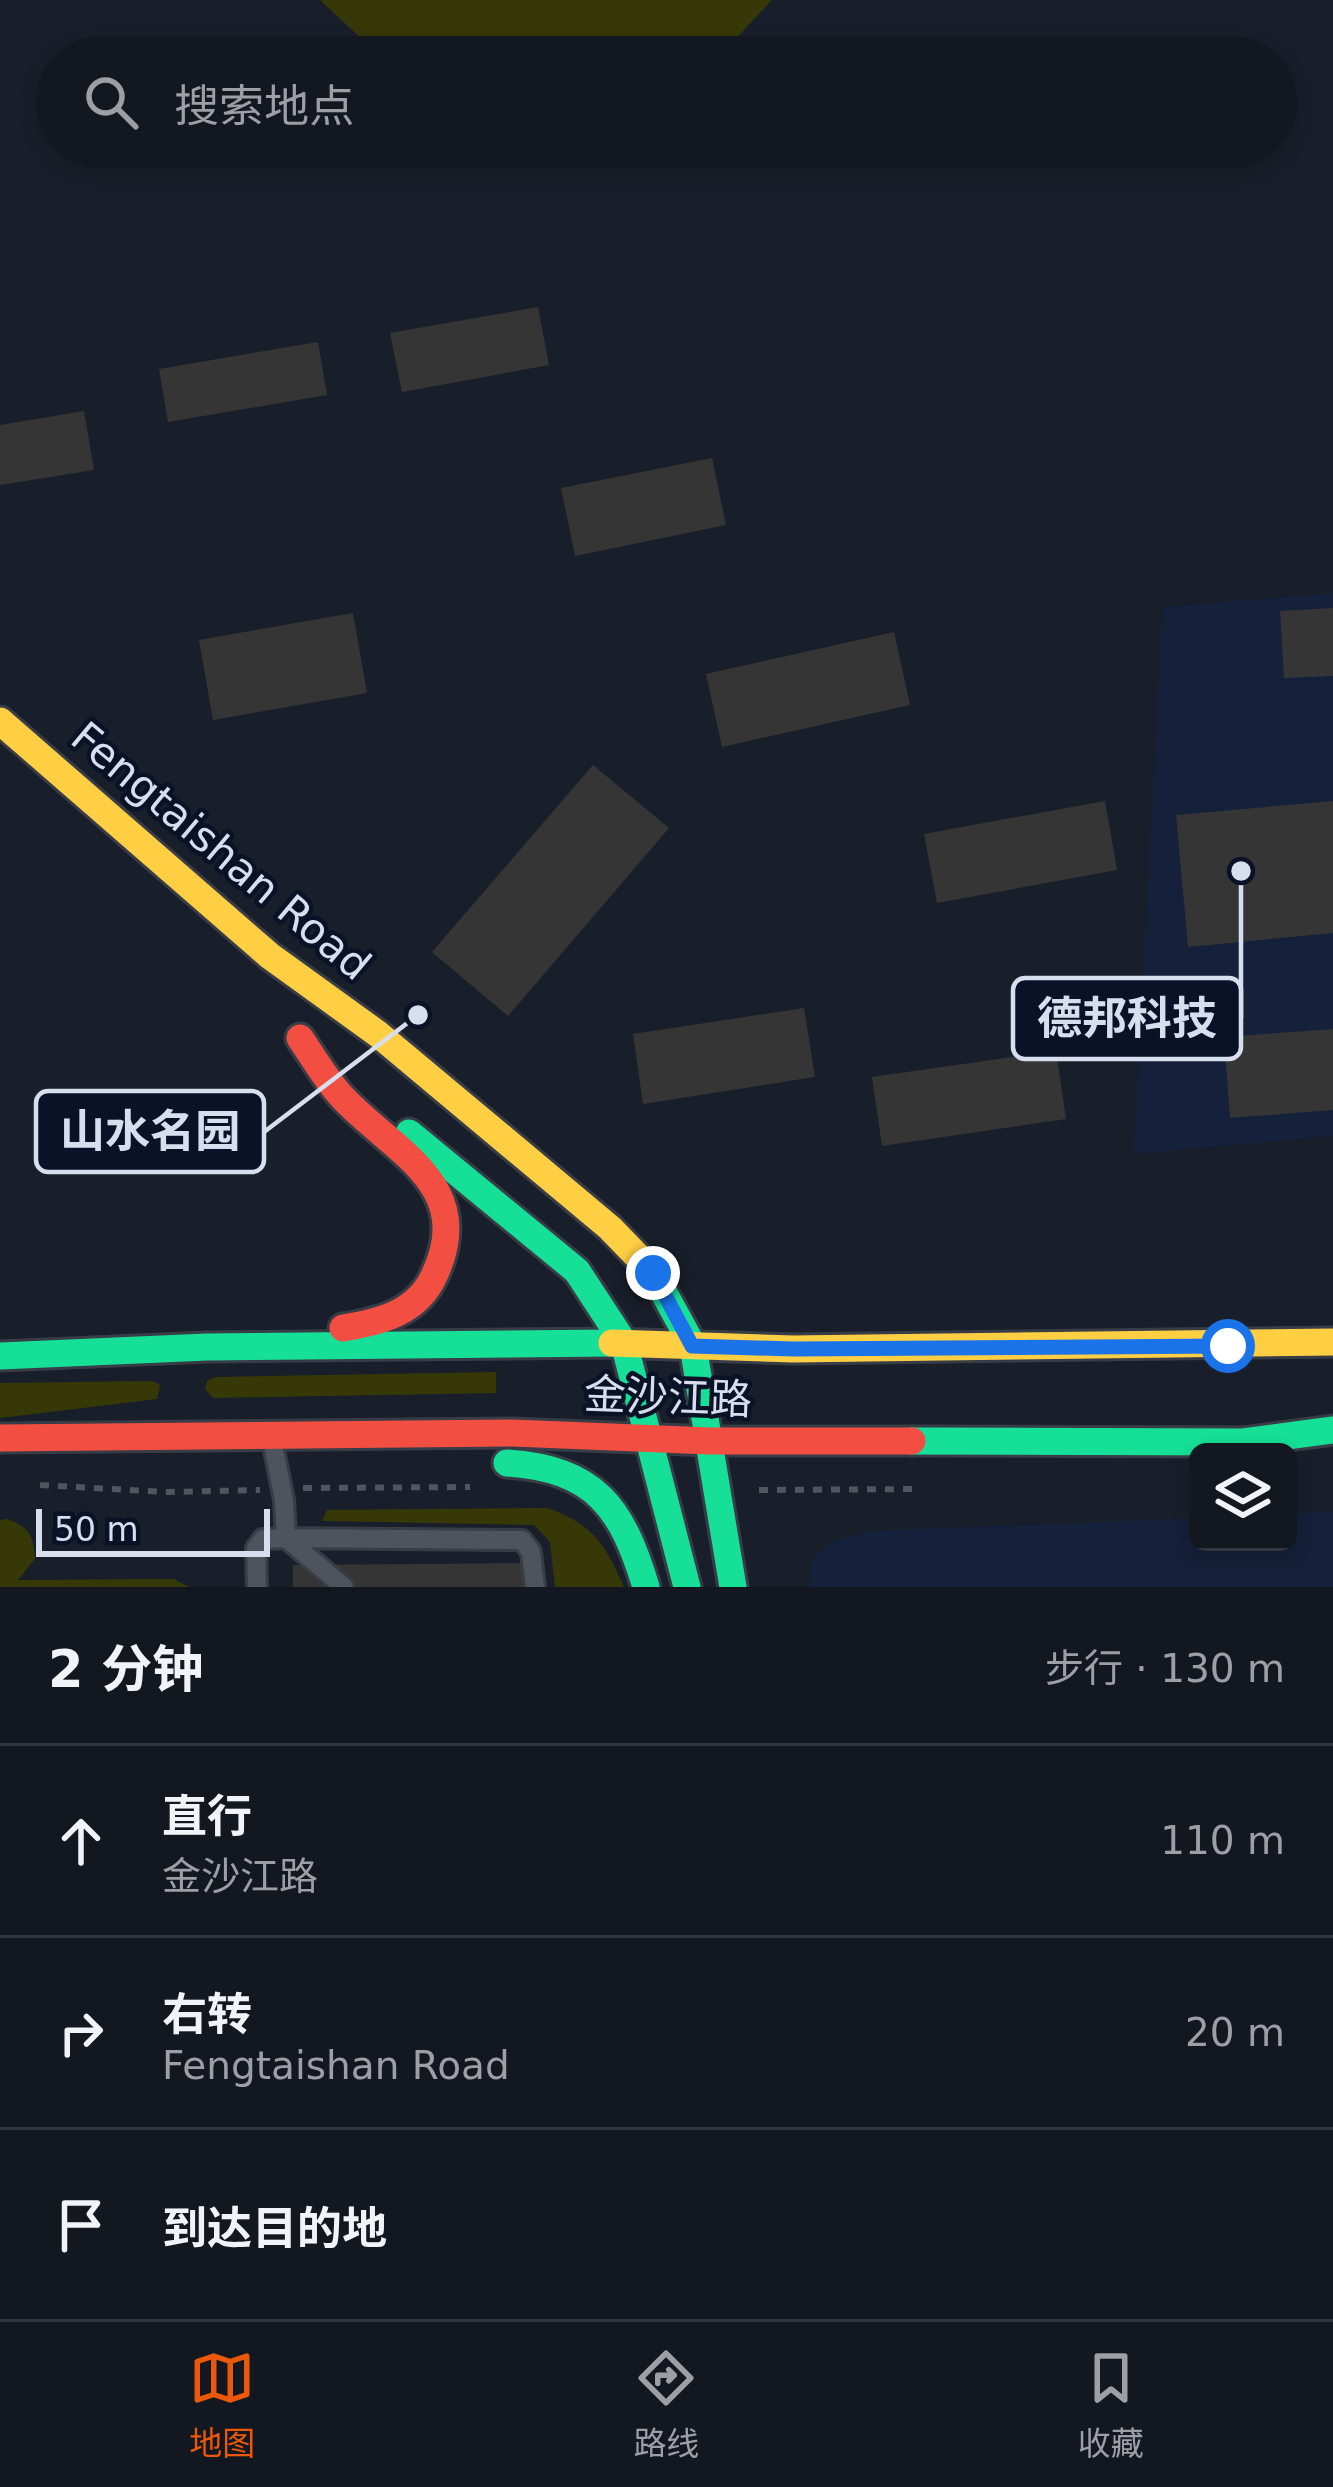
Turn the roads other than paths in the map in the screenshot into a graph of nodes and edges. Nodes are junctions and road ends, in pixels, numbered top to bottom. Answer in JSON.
{"nodes":[{"id":1,"x":0,"y":721,"type":"edge"},
{"id":2,"x":1333,"y":1342,"type":"edge"},
{"id":3,"x":624,"y":1343,"type":"junction"},
{"id":4,"x":692,"y":1346,"type":"junction"},
{"id":5,"x":208,"y":1347,"type":"junction"},
{"id":6,"x":0,"y":1356,"type":"edge"},
{"id":7,"x":1333,"y":1430,"type":"edge"},
{"id":8,"x":271,"y":1436,"type":"junction"},
{"id":9,"x":0,"y":1438,"type":"edge"},
{"id":10,"x":650,"y":1440,"type":"junction"},
{"id":11,"x":710,"y":1441,"type":"junction"},
{"id":12,"x":429,"y":1462,"type":"dead end"},
{"id":13,"x":476,"y":1462,"type":"dead end"},
{"id":14,"x":286,"y":1538,"type":"junction"},
{"id":15,"x":256,"y":1587,"type":"edge"},
{"id":16,"x":344,"y":1587,"type":"edge"},
{"id":17,"x":535,"y":1587,"type":"edge"},
{"id":18,"x":646,"y":1587,"type":"edge"},
{"id":19,"x":687,"y":1587,"type":"edge"},
{"id":20,"x":734,"y":1587,"type":"edge"}],
"edges":[{"from":1,"to":4,"type":"main road","name":"Fengtaishan Road"},
{"from":2,"to":4,"type":"main road","name":"金沙江路"},
{"from":3,"to":4,"type":"main road","name":"金沙江路"},
{"from":3,"to":5,"type":"main road","name":"金沙江路"},
{"from":3,"to":5,"type":"main road"},
{"from":3,"to":10,"type":"main road"},
{"from":4,"to":11,"type":"main road","name":"Fengtaishan Road"},
{"from":5,"to":6,"type":"main road","name":"金沙江路"},
{"from":7,"to":11,"type":"main road","name":"金沙江路"},
{"from":8,"to":9,"type":"main road","name":"金沙江路"},
{"from":8,"to":10,"type":"main road","name":"金沙江路"},
{"from":8,"to":12,"type":"main road"},
{"from":8,"to":14,"type":"lane"},
{"from":10,"to":11,"type":"main road","name":"金沙江路"},
{"from":10,"to":19,"type":"main road"},
{"from":11,"to":20,"type":"main road","name":"Fengtaishan Road"},
{"from":13,"to":18,"type":"main road"},
{"from":14,"to":15,"type":"lane"},
{"from":14,"to":16,"type":"lane"},
{"from":14,"to":17,"type":"lane"}]}
